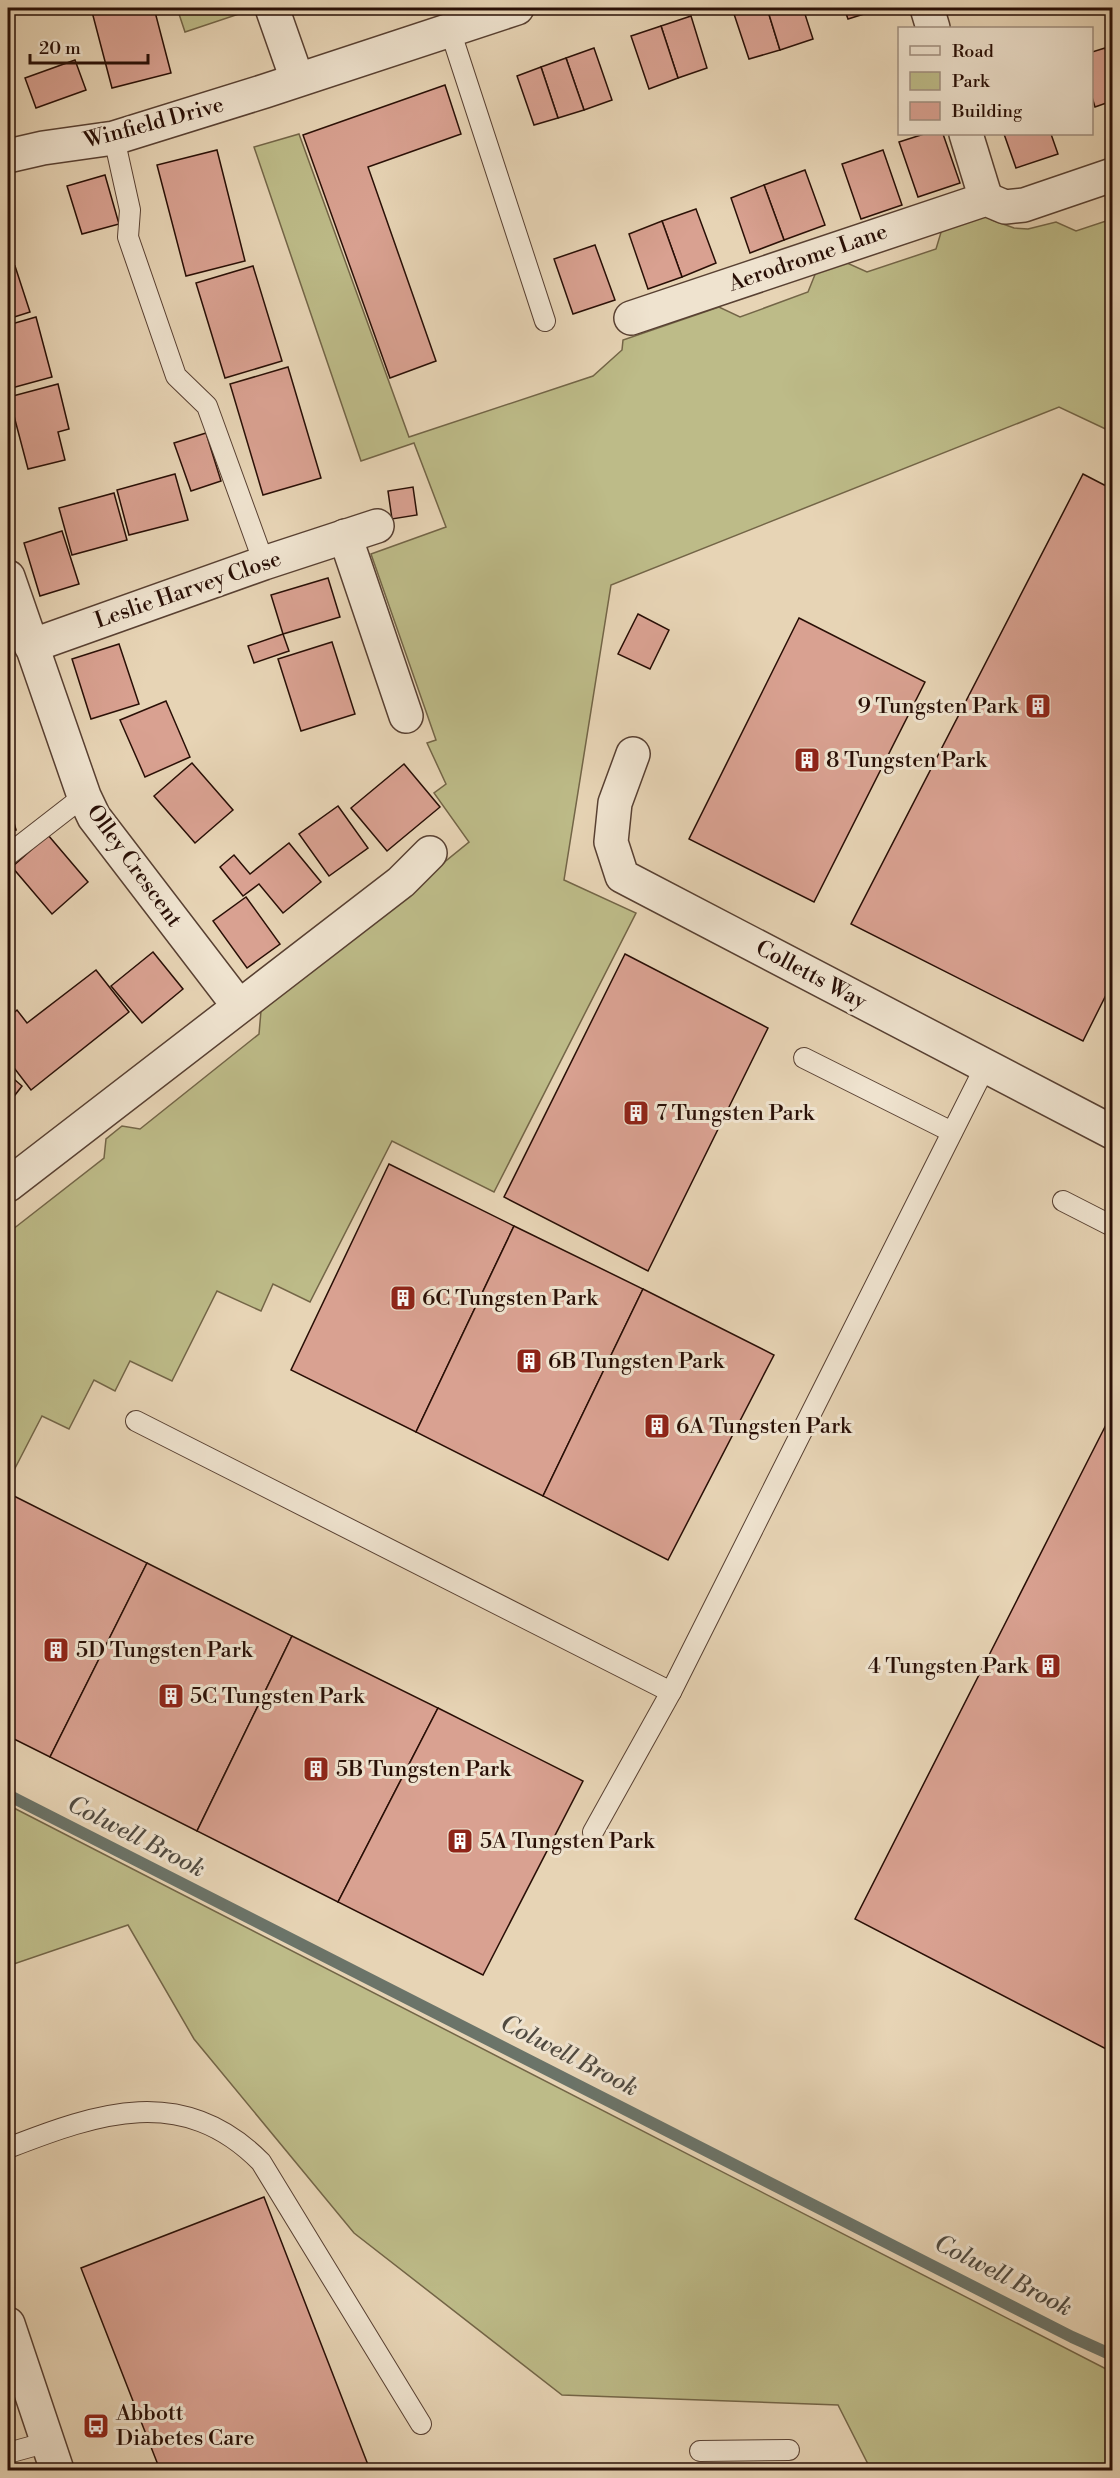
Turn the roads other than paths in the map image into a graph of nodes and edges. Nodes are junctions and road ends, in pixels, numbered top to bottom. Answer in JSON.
{"nodes":[{"id":1,"x":272,"y":8,"type":"edge"},
{"id":2,"x":517,"y":8,"type":"edge"},
{"id":3,"x":927,"y":8,"type":"edge"},
{"id":4,"x":933,"y":27,"type":"edge"},
{"id":5,"x":450,"y":30,"type":"junction"},
{"id":6,"x":297,"y":79,"type":"junction"},
{"id":7,"x":966,"y":135,"type":"edge"},
{"id":8,"x":114,"y":138,"type":"junction"},
{"id":9,"x":8,"y":156,"type":"edge"},
{"id":10,"x":1113,"y":175,"type":"edge"},
{"id":11,"x":986,"y":199,"type":"junction"},
{"id":12,"x":631,"y":318,"type":"dead end"},
{"id":13,"x":545,"y":321,"type":"dead end"},
{"id":14,"x":377,"y":526,"type":"dead end"},
{"id":15,"x":345,"y":536,"type":"junction"},
{"id":16,"x":264,"y":562,"type":"junction"},
{"id":17,"x":8,"y":576,"type":"edge"},
{"id":18,"x":31,"y":646,"type":"junction"},
{"id":19,"x":406,"y":716,"type":"dead end"},
{"id":20,"x":633,"y":754,"type":"dead end"},
{"id":21,"x":84,"y":796,"type":"junction"},
{"id":22,"x":430,"y":853,"type":"dead end"},
{"id":23,"x":8,"y":855,"type":"edge"},
{"id":24,"x":238,"y":1005,"type":"junction"},
{"id":25,"x":804,"y":1058,"type":"dead end"},
{"id":26,"x":986,"y":1067,"type":"junction"},
{"id":27,"x":952,"y":1132,"type":"junction"},
{"id":28,"x":1113,"y":1132,"type":"edge"},
{"id":29,"x":8,"y":1185,"type":"edge"},
{"id":30,"x":1063,"y":1201,"type":"dead end"},
{"id":31,"x":1113,"y":1226,"type":"edge"},
{"id":32,"x":136,"y":1421,"type":"dead end"},
{"id":33,"x":671,"y":1692,"type":"junction"},
{"id":34,"x":593,"y":1832,"type":"dead end"},
{"id":35,"x":8,"y":2148,"type":"edge"},
{"id":36,"x":8,"y":2324,"type":"edge"},
{"id":37,"x":422,"y":2424,"type":"dead end"},
{"id":38,"x":789,"y":2450,"type":"dead end"},
{"id":39,"x":700,"y":2451,"type":"dead end"},
{"id":40,"x":8,"y":2453,"type":"edge"},
{"id":41,"x":53,"y":2456,"type":"edge"}],
"edges":[{"from":1,"to":6,"type":"street"},
{"from":2,"to":5,"type":"street","name":"Winfield Drive"},
{"from":3,"to":4,"type":"street"},
{"from":5,"to":6,"type":"street","name":"Winfield Drive"},
{"from":5,"to":13,"type":"lane"},
{"from":6,"to":8,"type":"street","name":"Winfield Drive"},
{"from":7,"to":11,"type":"street"},
{"from":8,"to":9,"type":"street","name":"Winfield Drive"},
{"from":8,"to":16,"type":"lane"},
{"from":10,"to":11,"type":"street"},
{"from":11,"to":12,"type":"street","name":"Aerodrome Lane"},
{"from":14,"to":15,"type":"street","name":"Leslie Harvey Close"},
{"from":15,"to":16,"type":"street","name":"Leslie Harvey Close"},
{"from":15,"to":19,"type":"street"},
{"from":16,"to":18,"type":"street","name":"Leslie Harvey Close"},
{"from":17,"to":18,"type":"street","name":"Olley Crescent"},
{"from":18,"to":21,"type":"street","name":"Olley Crescent"},
{"from":20,"to":26,"type":"street","name":"Colletts Way"},
{"from":21,"to":23,"type":"lane"},
{"from":21,"to":24,"type":"street","name":"Olley Crescent"},
{"from":22,"to":24,"type":"street"},
{"from":24,"to":29,"type":"street"},
{"from":25,"to":27,"type":"lane"},
{"from":26,"to":27,"type":"lane"},
{"from":26,"to":28,"type":"street","name":"Colletts Way"},
{"from":27,"to":33,"type":"lane"},
{"from":30,"to":31,"type":"lane"},
{"from":32,"to":33,"type":"lane"},
{"from":33,"to":34,"type":"lane"},
{"from":35,"to":37,"type":"lane"},
{"from":36,"to":41,"type":"street"},
{"from":38,"to":39,"type":"lane"},
{"from":40,"to":41,"type":"lane"}]}
